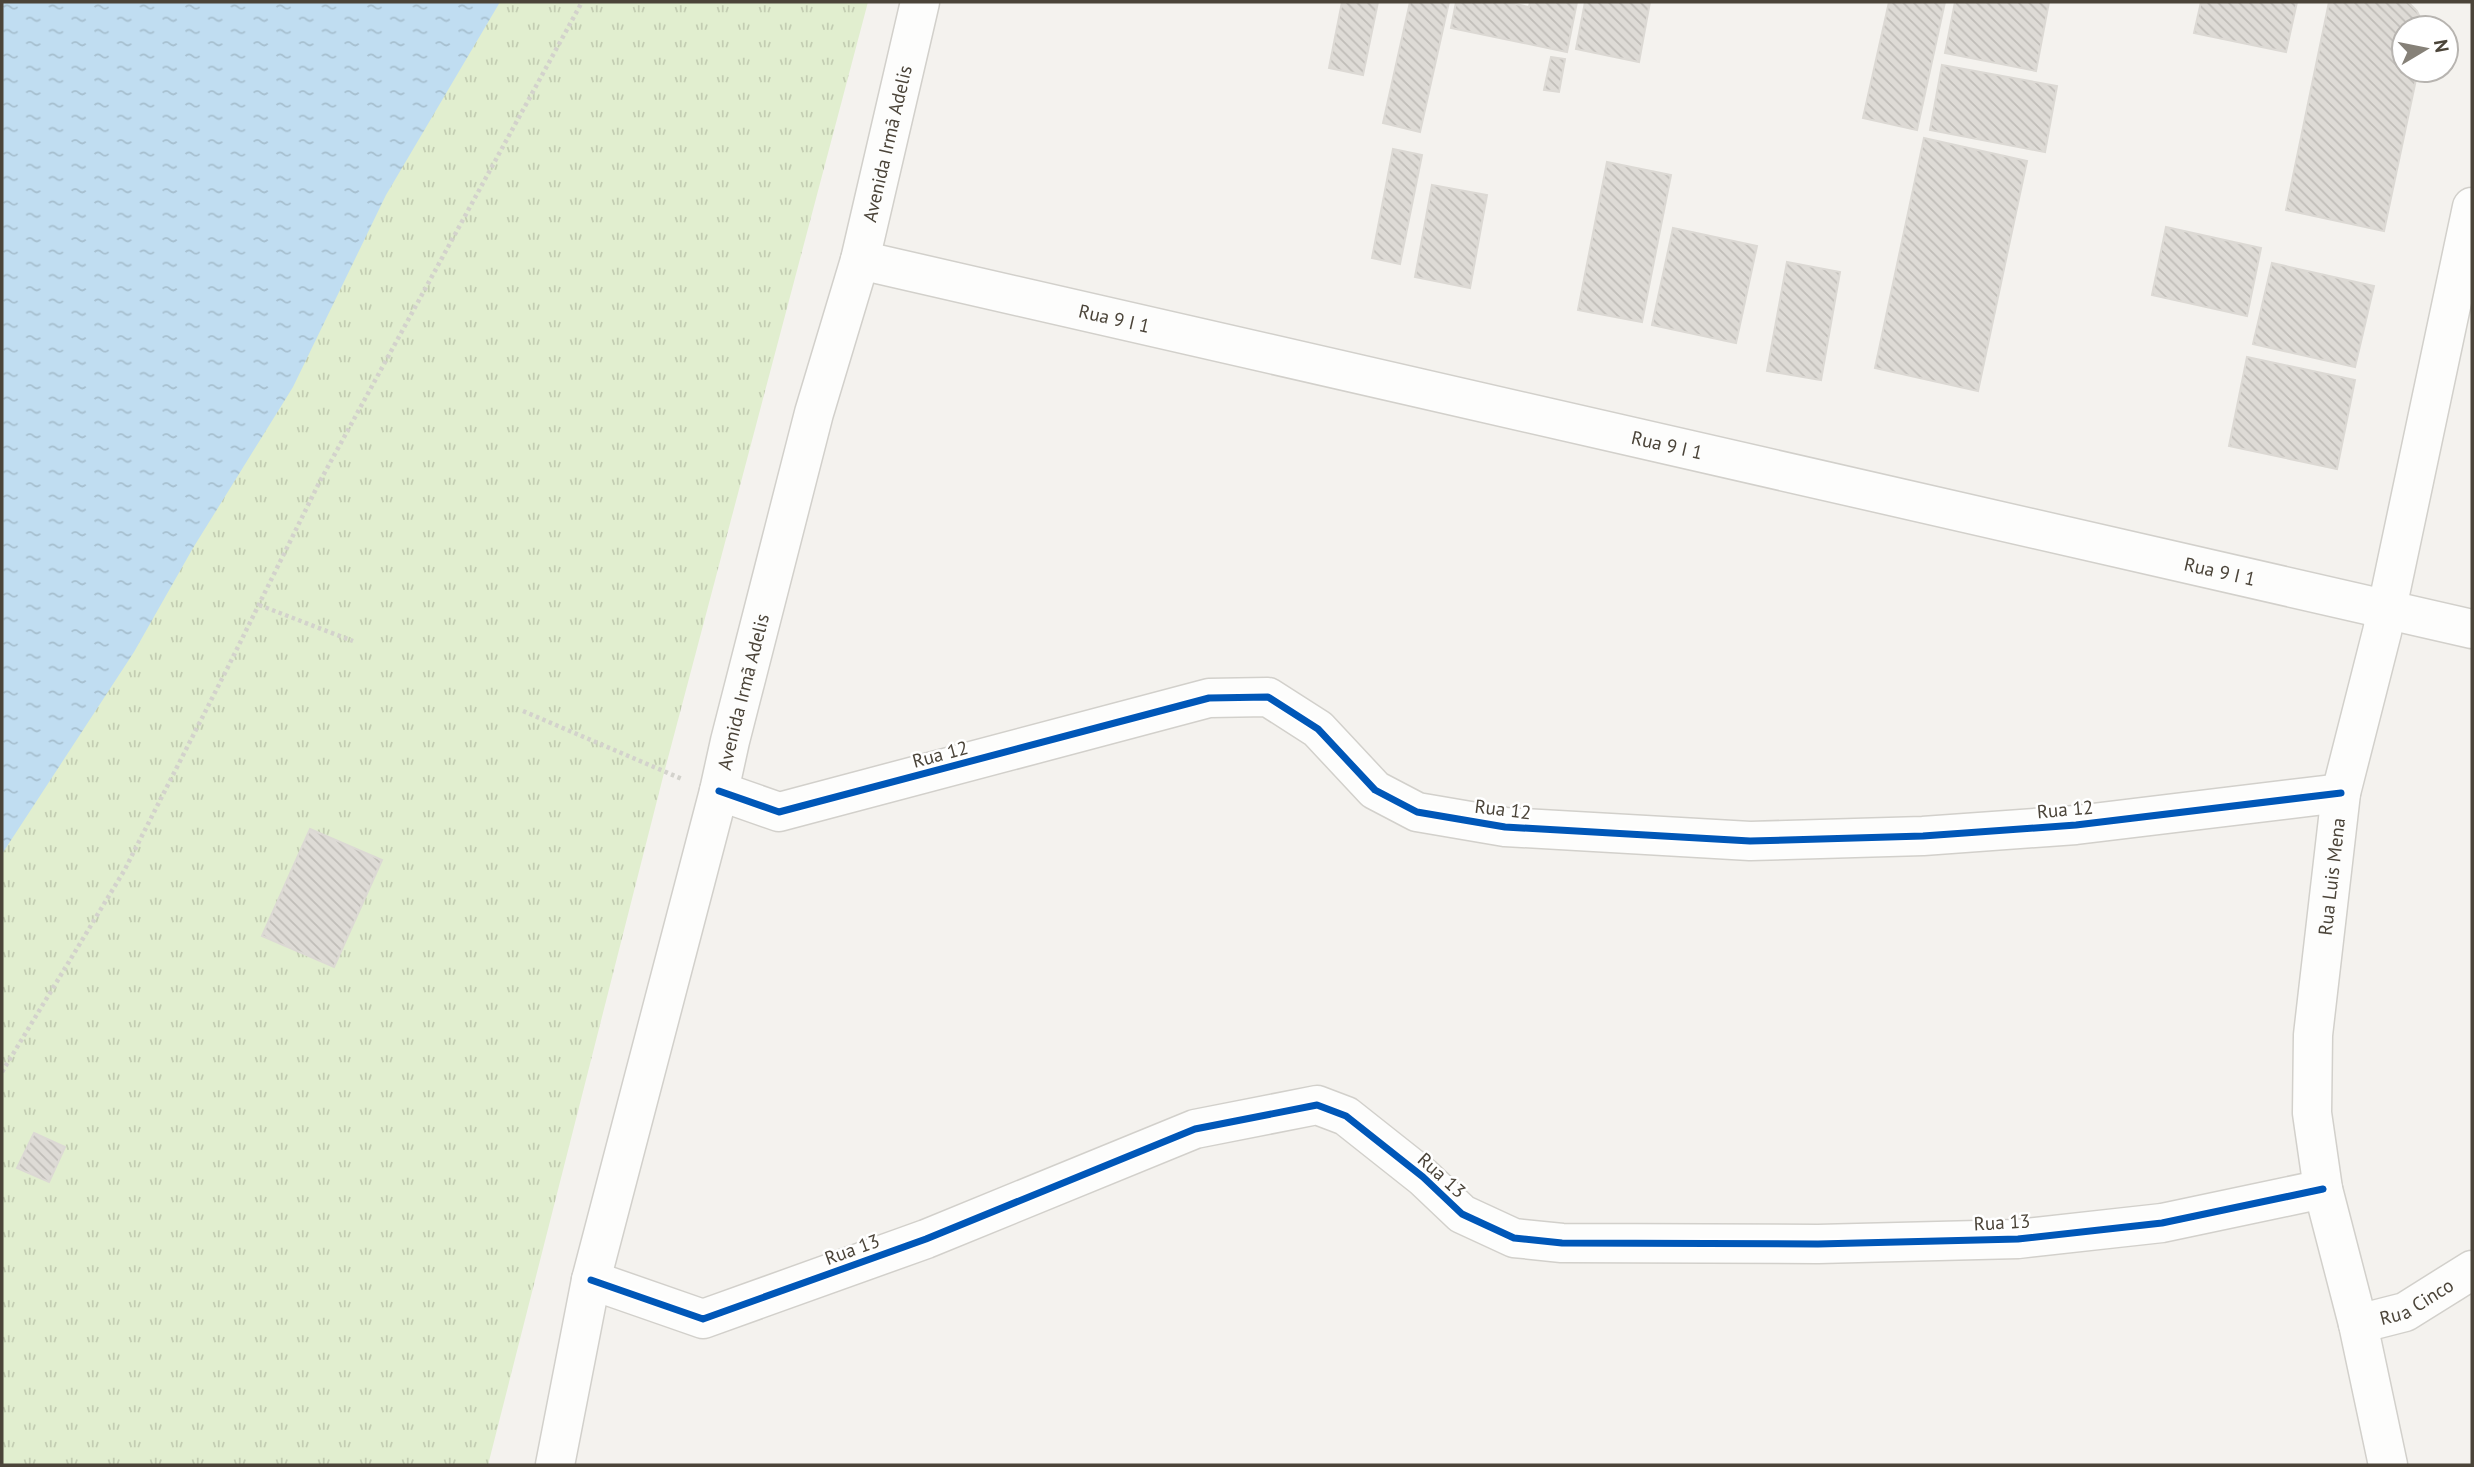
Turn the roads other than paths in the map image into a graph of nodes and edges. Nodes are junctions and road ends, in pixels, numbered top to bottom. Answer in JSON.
{"nodes":[{"id":1,"x":920,"y":2,"type":"edge"},
{"id":2,"x":2472,"y":207,"type":"edge"},
{"id":3,"x":860,"y":260,"type":"junction"},
{"id":4,"x":2386,"y":611,"type":"junction"},
{"id":5,"x":2472,"y":629,"type":"edge"},
{"id":6,"x":719,"y":791,"type":"junction"},
{"id":7,"x":2341,"y":793,"type":"junction"},
{"id":8,"x":2323,"y":1189,"type":"junction"},
{"id":9,"x":2472,"y":1270,"type":"edge"},
{"id":10,"x":592,"y":1280,"type":"junction"},
{"id":11,"x":2358,"y":1324,"type":"junction"},
{"id":12,"x":555,"y":1465,"type":"edge"},
{"id":13,"x":2388,"y":1465,"type":"edge"}],
"edges":[{"from":1,"to":3,"type":"street","name":"Avenida Irmã Adelis"},
{"from":2,"to":4,"type":"street","name":"Rua Luis Mena"},
{"from":3,"to":4,"type":"street","name":"Rua 9 I 1"},
{"from":3,"to":6,"type":"street","name":"Avenida Irmã Adelis"},
{"from":4,"to":5,"type":"street","name":"Rua 9 I 1"},
{"from":4,"to":7,"type":"street","name":"Rua Luis Mena"},
{"from":6,"to":7,"type":"street","name":"Rua 12"},
{"from":6,"to":10,"type":"street","name":"Avenida Irmã Adelis"},
{"from":7,"to":8,"type":"street","name":"Rua Luis Mena"},
{"from":8,"to":10,"type":"street","name":"Rua 13"},
{"from":8,"to":11,"type":"street","name":"Rua Luis Mena"},
{"from":9,"to":11,"type":"street","name":"Rua Cinco"},
{"from":10,"to":12,"type":"street","name":"Avenida Irmã Adelis"},
{"from":11,"to":13,"type":"street","name":"Rua Luis Mena"}]}
